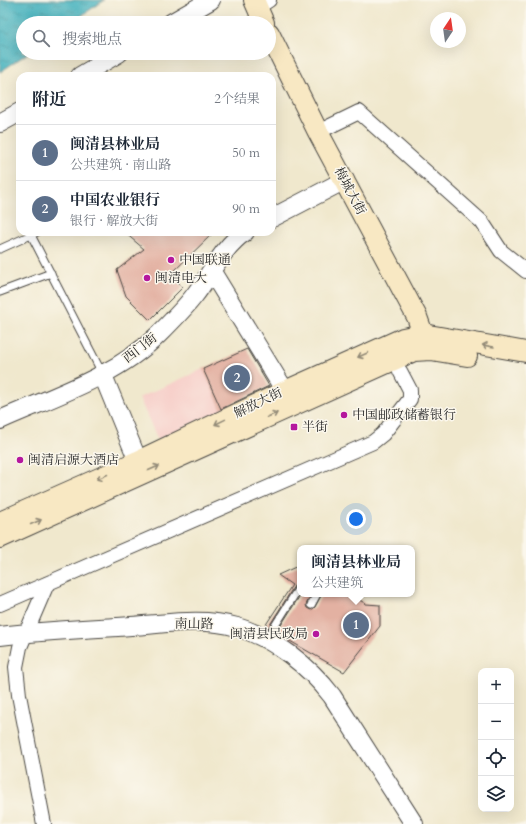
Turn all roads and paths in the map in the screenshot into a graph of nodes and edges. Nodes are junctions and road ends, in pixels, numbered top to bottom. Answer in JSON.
{"nodes":[{"id":1,"x":211,"y":0,"type":"edge"},
{"id":2,"x":183,"y":16,"type":"edge"},
{"id":3,"x":276,"y":47,"type":"edge"},
{"id":4,"x":108,"y":60,"type":"edge"},
{"id":5,"x":87,"y":72,"type":"edge"},
{"id":6,"x":16,"y":114,"type":"edge"},
{"id":7,"x":0,"y":123,"type":"edge"},
{"id":8,"x":318,"y":132,"type":"junction"},
{"id":9,"x":345,"y":180,"type":"junction"},
{"id":10,"x":276,"y":216,"type":"edge"},
{"id":11,"x":29,"y":236,"type":"edge"},
{"id":12,"x":35,"y":236,"type":"edge"},
{"id":13,"x":240,"y":236,"type":"edge"},
{"id":14,"x":0,"y":249,"type":"edge"},
{"id":15,"x":212,"y":272,"type":"junction"},
{"id":16,"x":526,"y":272,"type":"edge"},
{"id":17,"x":51,"y":273,"type":"junction"},
{"id":18,"x":0,"y":292,"type":"edge"},
{"id":19,"x":422,"y":342,"type":"junction"},
{"id":20,"x":526,"y":352,"type":"edge"},
{"id":21,"x":526,"y":366,"type":"edge"},
{"id":22,"x":400,"y":371,"type":"dead end"},
{"id":23,"x":102,"y":373,"type":"junction"},
{"id":24,"x":285,"y":391,"type":"junction"},
{"id":25,"x":0,"y":420,"type":"edge"},
{"id":26,"x":138,"y":461,"type":"junction"},
{"id":27,"x":0,"y":522,"type":"edge"},
{"id":28,"x":0,"y":538,"type":"edge"},
{"id":29,"x":47,"y":584,"type":"junction"},
{"id":30,"x":297,"y":591,"type":"edge"},
{"id":31,"x":315,"y":597,"type":"edge"},
{"id":32,"x":0,"y":604,"type":"edge"},
{"id":33,"x":311,"y":605,"type":"dead end"},
{"id":34,"x":27,"y":633,"type":"junction"},
{"id":35,"x":0,"y":636,"type":"edge"},
{"id":36,"x":266,"y":640,"type":"junction"},
{"id":37,"x":44,"y":824,"type":"edge"},
{"id":38,"x":414,"y":824,"type":"edge"}],
"edges":[{"from":1,"to":2,"type":"street"},
{"from":3,"to":8,"type":"main road","name":"梅城大街"},
{"from":4,"to":5,"type":"street"},
{"from":6,"to":7,"type":"street"},
{"from":8,"to":9,"type":"main road","name":"梅城大街"},
{"from":8,"to":16,"type":"street"},
{"from":9,"to":10,"type":"street"},
{"from":9,"to":19,"type":"main road","name":"梅城大街"},
{"from":11,"to":14,"type":"lane"},
{"from":12,"to":17,"type":"lane"},
{"from":13,"to":15,"type":"street","name":"西门街"},
{"from":15,"to":23,"type":"street","name":"西门街"},
{"from":15,"to":24,"type":"street"},
{"from":17,"to":18,"type":"lane"},
{"from":17,"to":23,"type":"lane"},
{"from":20,"to":19,"type":"main road","name":"解放大街","one_way":true},
{"from":19,"to":21,"type":"main road","name":"解放大街"},
{"from":19,"to":24,"type":"main road","name":"解放大街","one_way":true},
{"from":28,"to":19,"type":"main road","name":"解放大街","one_way":true},
{"from":22,"to":29,"type":"street"},
{"from":23,"to":25,"type":"street","name":"西门街"},
{"from":23,"to":26,"type":"street"},
{"from":24,"to":26,"type":"main road","name":"解放大街","one_way":true},
{"from":26,"to":27,"type":"main road","name":"解放大街","one_way":true},
{"from":29,"to":32,"type":"street"},
{"from":29,"to":34,"type":"street"},
{"from":30,"to":36,"type":"lane"},
{"from":31,"to":33,"type":"lane"},
{"from":34,"to":35,"type":"street","name":"南山路"},
{"from":34,"to":36,"type":"street","name":"南山路"},
{"from":34,"to":37,"type":"street"},
{"from":36,"to":38,"type":"street","name":"南山路"}]}
